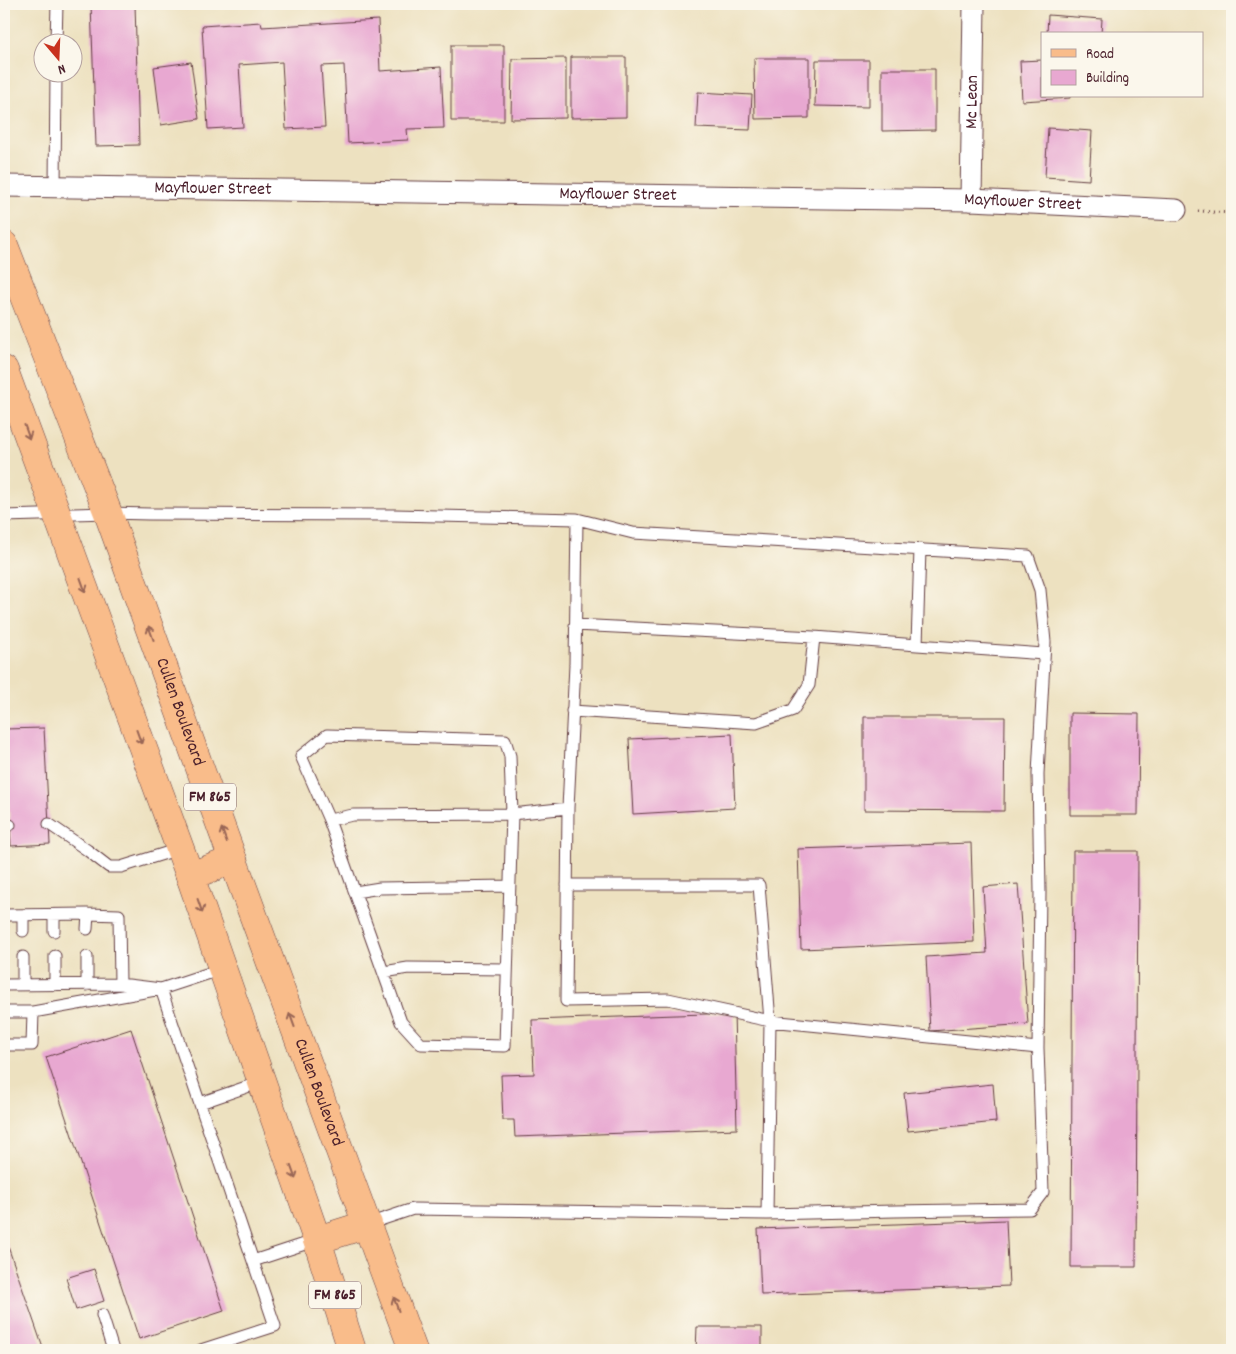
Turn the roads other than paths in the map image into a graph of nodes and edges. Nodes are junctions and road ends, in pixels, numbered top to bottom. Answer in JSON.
{"nodes":[{"id":1,"x":57,"y":4,"type":"edge"},
{"id":2,"x":974,"y":4,"type":"edge"},
{"id":3,"x":56,"y":32,"type":"edge"},
{"id":4,"x":56,"y":82,"type":"edge"},
{"id":5,"x":4,"y":186,"type":"edge"},
{"id":6,"x":55,"y":187,"type":"junction"},
{"id":7,"x":971,"y":200,"type":"junction"},
{"id":8,"x":1176,"y":210,"type":"road end"},
{"id":9,"x":4,"y":245,"type":"edge"},
{"id":10,"x":4,"y":370,"type":"edge"},
{"id":11,"x":108,"y":513,"type":"junction"},
{"id":12,"x":57,"y":514,"type":"junction"},
{"id":13,"x":4,"y":516,"type":"edge"},
{"id":14,"x":577,"y":519,"type":"junction"},
{"id":15,"x":920,"y":549,"type":"junction"},
{"id":16,"x":575,"y":625,"type":"junction"},
{"id":17,"x":814,"y":636,"type":"junction"},
{"id":18,"x":917,"y":645,"type":"junction"},
{"id":19,"x":1044,"y":654,"type":"junction"},
{"id":20,"x":572,"y":711,"type":"junction"},
{"id":21,"x":568,"y":808,"type":"junction"},
{"id":22,"x":512,"y":814,"type":"junction"},
{"id":23,"x":329,"y":820,"type":"junction"},
{"id":24,"x":49,"y":824,"type":"dead end"},
{"id":25,"x":180,"y":849,"type":"junction"},
{"id":26,"x":233,"y":860,"type":"junction"},
{"id":27,"x":190,"y":876,"type":"junction"},
{"id":28,"x":510,"y":886,"type":"junction"},
{"id":29,"x":567,"y":886,"type":"junction"},
{"id":30,"x":354,"y":892,"type":"junction"},
{"id":31,"x":88,"y":914,"type":"junction"},
{"id":32,"x":4,"y":915,"type":"edge"},
{"id":33,"x":23,"y":915,"type":"junction"},
{"id":34,"x":54,"y":915,"type":"junction"},
{"id":35,"x":87,"y":929,"type":"dead end"},
{"id":36,"x":23,"y":931,"type":"dead end"},
{"id":37,"x":54,"y":931,"type":"dead end"},
{"id":38,"x":23,"y":956,"type":"dead end"},
{"id":39,"x":55,"y":956,"type":"dead end"},
{"id":40,"x":87,"y":957,"type":"dead end"},
{"id":41,"x":507,"y":968,"type":"junction"},
{"id":42,"x":222,"y":969,"type":"junction"},
{"id":43,"x":384,"y":972,"type":"junction"},
{"id":44,"x":23,"y":984,"type":"junction"},
{"id":45,"x":120,"y":984,"type":"junction"},
{"id":46,"x":4,"y":985,"type":"edge"},
{"id":47,"x":55,"y":985,"type":"junction"},
{"id":48,"x":87,"y":985,"type":"junction"},
{"id":49,"x":161,"y":989,"type":"junction"},
{"id":50,"x":33,"y":1012,"type":"junction"},
{"id":51,"x":5,"y":1015,"type":"edge"},
{"id":52,"x":770,"y":1021,"type":"junction"},
{"id":53,"x":5,"y":1042,"type":"edge"},
{"id":54,"x":1038,"y":1048,"type":"junction"},
{"id":55,"x":261,"y":1082,"type":"junction"},
{"id":56,"x":200,"y":1103,"type":"junction"},
{"id":57,"x":767,"y":1214,"type":"junction"},
{"id":58,"x":368,"y":1224,"type":"junction"},
{"id":59,"x":317,"y":1240,"type":"junction"},
{"id":60,"x":253,"y":1261,"type":"junction"},
{"id":61,"x":102,"y":1315,"type":"dead end"},
{"id":62,"x":113,"y":1350,"type":"edge"},
{"id":63,"x":200,"y":1350,"type":"edge"},
{"id":64,"x":352,"y":1350,"type":"edge"},
{"id":65,"x":413,"y":1350,"type":"edge"}],
"edges":[{"from":1,"to":3,"type":"lane"},
{"from":2,"to":7,"type":"street","name":"Mc Lean"},
{"from":4,"to":6,"type":"lane"},
{"from":5,"to":6,"type":"street","name":"Mayflower Street"},
{"from":6,"to":7,"type":"street","name":"Mayflower Street"},
{"from":7,"to":8,"type":"street","name":"Mayflower Street"},
{"from":9,"to":11,"type":"main road","name":"Cullen Boulevard","number":"FM 865"},
{"from":10,"to":12,"type":"main road","number":"FM 865","one_way":true},
{"from":11,"to":12,"type":"lane"},
{"from":11,"to":14,"type":"lane"},
{"from":26,"to":11,"type":"main road","name":"Cullen Boulevard","number":"FM 865","one_way":true},
{"from":12,"to":13,"type":"lane"},
{"from":12,"to":25,"type":"main road","number":"FM 865","one_way":true},
{"from":14,"to":15,"type":"lane"},
{"from":14,"to":16,"type":"lane"},
{"from":15,"to":18,"type":"lane"},
{"from":15,"to":19,"type":"lane"},
{"from":16,"to":17,"type":"lane"},
{"from":16,"to":20,"type":"lane"},
{"from":17,"to":18,"type":"lane"},
{"from":17,"to":20,"type":"lane"},
{"from":18,"to":19,"type":"lane"},
{"from":19,"to":54,"type":"lane"},
{"from":20,"to":21,"type":"lane"},
{"from":21,"to":22,"type":"lane"},
{"from":21,"to":29,"type":"lane"},
{"from":22,"to":23,"type":"lane"},
{"from":22,"to":23,"type":"lane"},
{"from":22,"to":28,"type":"lane"},
{"from":23,"to":30,"type":"lane"},
{"from":24,"to":25,"type":"lane"},
{"from":25,"to":27,"type":"main road","number":"FM 865"},
{"from":26,"to":27,"type":"main road"},
{"from":58,"to":26,"type":"main road","name":"Cullen Boulevard","number":"FM 865","one_way":true},
{"from":27,"to":42,"type":"main road","number":"FM 865","one_way":true},
{"from":28,"to":30,"type":"lane"},
{"from":28,"to":41,"type":"lane"},
{"from":29,"to":52,"type":"lane"},
{"from":29,"to":52,"type":"lane"},
{"from":30,"to":43,"type":"lane"},
{"from":31,"to":34,"type":"lane"},
{"from":31,"to":35,"type":"lane"},
{"from":31,"to":45,"type":"lane"},
{"from":32,"to":33,"type":"lane"},
{"from":33,"to":34,"type":"lane"},
{"from":33,"to":36,"type":"lane"},
{"from":34,"to":37,"type":"lane"},
{"from":38,"to":44,"type":"lane"},
{"from":39,"to":47,"type":"lane"},
{"from":40,"to":48,"type":"lane"},
{"from":41,"to":43,"type":"lane"},
{"from":41,"to":43,"type":"lane"},
{"from":42,"to":49,"type":"lane"},
{"from":42,"to":55,"type":"main road","number":"FM 865"},
{"from":44,"to":46,"type":"lane"},
{"from":44,"to":47,"type":"lane"},
{"from":45,"to":48,"type":"lane"},
{"from":45,"to":49,"type":"lane"},
{"from":47,"to":48,"type":"lane"},
{"from":49,"to":50,"type":"lane"},
{"from":49,"to":56,"type":"lane"},
{"from":50,"to":51,"type":"lane"},
{"from":50,"to":53,"type":"lane"},
{"from":52,"to":54,"type":"lane"},
{"from":52,"to":57,"type":"lane"},
{"from":54,"to":57,"type":"lane"},
{"from":55,"to":56,"type":"lane"},
{"from":55,"to":59,"type":"main road","number":"FM 865","one_way":true},
{"from":56,"to":60,"type":"lane"},
{"from":57,"to":58,"type":"lane"},
{"from":58,"to":59,"type":"main road"},
{"from":65,"to":58,"type":"main road","name":"Cullen Boulevard","number":"FM 865","one_way":true},
{"from":59,"to":60,"type":"lane"},
{"from":59,"to":64,"type":"main road","number":"FM 865"},
{"from":60,"to":63,"type":"lane"},
{"from":61,"to":62,"type":"lane"}]}
